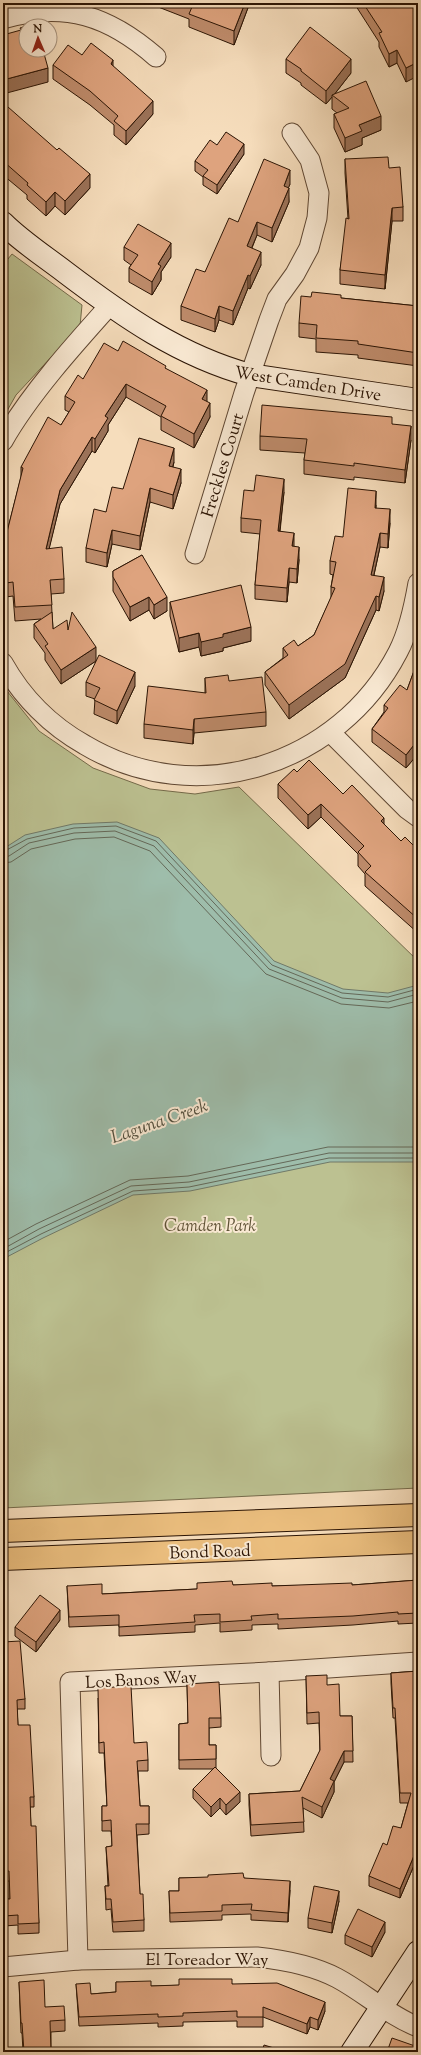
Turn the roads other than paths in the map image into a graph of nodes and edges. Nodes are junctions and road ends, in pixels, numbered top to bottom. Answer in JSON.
{"nodes":[{"id":1,"x":3,"y":19,"type":"edge"},
{"id":2,"x":156,"y":57,"type":"dead end"},
{"id":3,"x":292,"y":133,"type":"dead end"},
{"id":4,"x":3,"y":222,"type":"edge"},
{"id":5,"x":109,"y":306,"type":"junction"},
{"id":6,"x":250,"y":375,"type":"junction"},
{"id":7,"x":418,"y":400,"type":"edge"},
{"id":8,"x":3,"y":441,"type":"edge"},
{"id":9,"x":195,"y":554,"type":"dead end"},
{"id":10,"x":418,"y":583,"type":"edge"},
{"id":11,"x":416,"y":602,"type":"edge"},
{"id":12,"x":3,"y":663,"type":"edge"},
{"id":13,"x":331,"y":732,"type":"junction"},
{"id":14,"x":418,"y":817,"type":"edge"},
{"id":15,"x":418,"y":1515,"type":"edge"},
{"id":16,"x":3,"y":1531,"type":"edge"},
{"id":17,"x":418,"y":1542,"type":"edge"},
{"id":18,"x":3,"y":1559,"type":"edge"},
{"id":19,"x":418,"y":1662,"type":"edge"},
{"id":20,"x":269,"y":1672,"type":"junction"},
{"id":21,"x":271,"y":1756,"type":"dead end"},
{"id":22,"x":418,"y":1952,"type":"edge"},
{"id":23,"x":78,"y":1960,"type":"junction"},
{"id":24,"x":3,"y":1967,"type":"edge"},
{"id":25,"x":382,"y":2008,"type":"junction"},
{"id":26,"x":418,"y":2026,"type":"edge"},
{"id":27,"x":352,"y":2052,"type":"edge"}],
"edges":[{"from":1,"to":2,"type":"street"},
{"from":3,"to":6,"type":"street","name":"Freckles Court"},
{"from":4,"to":5,"type":"street","name":"West Camden Drive"},
{"from":5,"to":6,"type":"street","name":"West Camden Drive"},
{"from":5,"to":8,"type":"street"},
{"from":6,"to":7,"type":"street","name":"West Camden Drive"},
{"from":6,"to":9,"type":"street","name":"Freckles Court"},
{"from":10,"to":11,"type":"street"},
{"from":11,"to":13,"type":"street"},
{"from":12,"to":13,"type":"street"},
{"from":13,"to":14,"type":"street"},
{"from":15,"to":16,"type":"main road","name":"Bond Road"},
{"from":17,"to":18,"type":"main road","name":"Bond Road"},
{"from":19,"to":20,"type":"street","name":"Los Banos Way"},
{"from":20,"to":21,"type":"street"},
{"from":20,"to":23,"type":"street","name":"Los Banos Way"},
{"from":22,"to":25,"type":"street"},
{"from":23,"to":24,"type":"street","name":"El Toreador Way"},
{"from":23,"to":25,"type":"street","name":"El Toreador Way"},
{"from":25,"to":26,"type":"street","name":"El Toreador Way"},
{"from":25,"to":27,"type":"street"}]}
